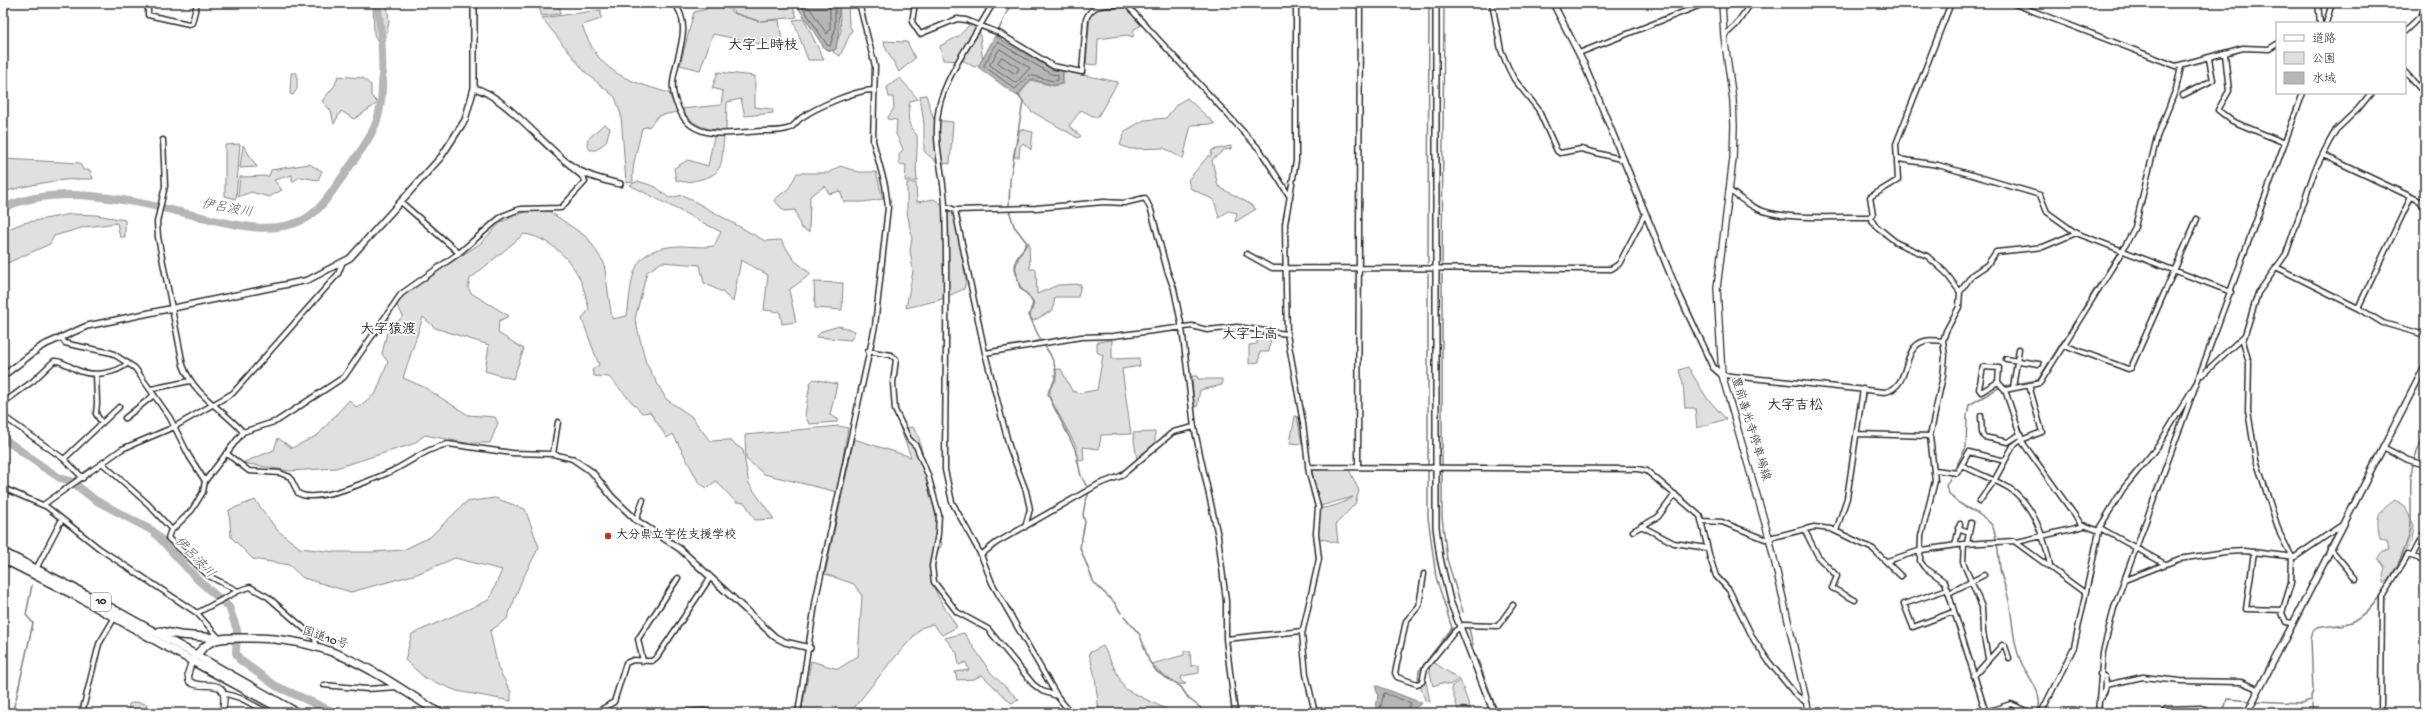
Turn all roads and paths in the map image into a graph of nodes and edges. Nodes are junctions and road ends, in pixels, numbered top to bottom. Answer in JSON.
{"nodes":[{"id":1,"x":148,"y":3,"type":"edge"},
{"id":2,"x":197,"y":3,"type":"edge"},
{"id":3,"x":474,"y":3,"type":"edge"},
{"id":4,"x":674,"y":3,"type":"edge"},
{"id":5,"x":859,"y":3,"type":"edge"},
{"id":6,"x":915,"y":3,"type":"edge"},
{"id":7,"x":994,"y":3,"type":"edge"},
{"id":8,"x":1125,"y":3,"type":"edge"},
{"id":9,"x":1296,"y":3,"type":"edge"},
{"id":10,"x":1360,"y":3,"type":"edge"},
{"id":11,"x":1436,"y":3,"type":"edge"},
{"id":12,"x":1492,"y":3,"type":"edge"},
{"id":13,"x":1553,"y":3,"type":"edge"},
{"id":14,"x":1706,"y":3,"type":"edge"},
{"id":15,"x":1722,"y":3,"type":"edge"},
{"id":16,"x":1751,"y":3,"type":"edge"},
{"id":17,"x":1951,"y":3,"type":"edge"},
{"id":18,"x":2012,"y":3,"type":"edge"},
{"id":19,"x":2318,"y":3,"type":"edge"},
{"id":20,"x":2332,"y":3,"type":"edge"},
{"id":21,"x":2425,"y":12,"type":"edge"},
{"id":22,"x":2320,"y":22,"type":"edge"},
{"id":23,"x":2326,"y":22,"type":"edge"},
{"id":24,"x":981,"y":25,"type":"junction"},
{"id":25,"x":2406,"y":30,"type":"edge"},
{"id":26,"x":1724,"y":36,"type":"junction"},
{"id":27,"x":2276,"y":45,"type":"edge"},
{"id":28,"x":1579,"y":53,"type":"junction"},
{"id":29,"x":2226,"y":54,"type":"junction"},
{"id":30,"x":2209,"y":58,"type":"junction"},
{"id":31,"x":2181,"y":67,"type":"junction"},
{"id":32,"x":2406,"y":73,"type":"edge"},
{"id":33,"x":474,"y":88,"type":"junction"},
{"id":34,"x":874,"y":90,"type":"junction"},
{"id":35,"x":2303,"y":94,"type":"edge"},
{"id":36,"x":2370,"y":94,"type":"edge"},
{"id":37,"x":2425,"y":94,"type":"edge"},
{"id":38,"x":2183,"y":95,"type":"dead end"},
{"id":39,"x":163,"y":140,"type":"dead end"},
{"id":40,"x":2285,"y":143,"type":"junction"},
{"id":41,"x":2322,"y":155,"type":"junction"},
{"id":42,"x":1898,"y":159,"type":"junction"},
{"id":43,"x":1624,"y":160,"type":"junction"},
{"id":44,"x":570,"y":165,"type":"junction"},
{"id":45,"x":620,"y":184,"type":"dead end"},
{"id":46,"x":1729,"y":190,"type":"junction"},
{"id":47,"x":1290,"y":197,"type":"junction"},
{"id":48,"x":2411,"y":197,"type":"junction"},
{"id":49,"x":401,"y":202,"type":"junction"},
{"id":50,"x":945,"y":206,"type":"junction"},
{"id":51,"x":2425,"y":209,"type":"edge"},
{"id":52,"x":955,"y":210,"type":"junction"},
{"id":53,"x":1645,"y":214,"type":"junction"},
{"id":54,"x":1870,"y":217,"type":"junction"},
{"id":55,"x":2197,"y":219,"type":"dead end"},
{"id":56,"x":2076,"y":233,"type":"junction"},
{"id":57,"x":2123,"y":250,"type":"junction"},
{"id":58,"x":459,"y":253,"type":"junction"},
{"id":59,"x":1247,"y":254,"type":"dead end"},
{"id":60,"x":342,"y":264,"type":"junction"},
{"id":61,"x":2276,"y":267,"type":"junction"},
{"id":62,"x":1286,"y":268,"type":"junction"},
{"id":63,"x":1359,"y":269,"type":"junction"},
{"id":64,"x":1435,"y":269,"type":"junction"},
{"id":65,"x":2173,"y":270,"type":"junction"},
{"id":66,"x":1960,"y":292,"type":"junction"},
{"id":67,"x":2231,"y":292,"type":"junction"},
{"id":68,"x":172,"y":308,"type":"junction"},
{"id":69,"x":2358,"y":308,"type":"junction"},
{"id":70,"x":1182,"y":328,"type":"junction"},
{"id":71,"x":1287,"y":334,"type":"junction"},
{"id":72,"x":2245,"y":335,"type":"junction"},
{"id":73,"x":2425,"y":335,"type":"edge"},
{"id":74,"x":61,"y":337,"type":"junction"},
{"id":75,"x":1943,"y":341,"type":"junction"},
{"id":76,"x":2064,"y":345,"type":"junction"},
{"id":77,"x":2019,"y":348,"type":"dead end"},
{"id":78,"x":868,"y":351,"type":"junction"},
{"id":79,"x":985,"y":353,"type":"junction"},
{"id":80,"x":2006,"y":359,"type":"dead end"},
{"id":81,"x":2017,"y":360,"type":"junction"},
{"id":82,"x":128,"y":363,"type":"junction"},
{"id":83,"x":2038,"y":364,"type":"dead end"},
{"id":84,"x":2425,"y":366,"type":"edge"},
{"id":85,"x":96,"y":374,"type":"junction"},
{"id":86,"x":1722,"y":375,"type":"junction"},
{"id":87,"x":3,"y":376,"type":"edge"},
{"id":88,"x":2199,"y":378,"type":"junction"},
{"id":89,"x":190,"y":381,"type":"junction"},
{"id":90,"x":1998,"y":382,"type":"junction"},
{"id":91,"x":2030,"y":385,"type":"junction"},
{"id":92,"x":2013,"y":388,"type":"junction"},
{"id":93,"x":151,"y":389,"type":"junction"},
{"id":94,"x":1864,"y":389,"type":"junction"},
{"id":95,"x":2005,"y":390,"type":"junction"},
{"id":96,"x":154,"y":395,"type":"junction"},
{"id":97,"x":4,"y":399,"type":"edge"},
{"id":98,"x":119,"y":406,"type":"dead end"},
{"id":99,"x":214,"y":406,"type":"junction"},
{"id":100,"x":3,"y":416,"type":"edge"},
{"id":101,"x":1981,"y":416,"type":"dead end"},
{"id":102,"x":125,"y":418,"type":"dead end"},
{"id":103,"x":558,"y":422,"type":"dead end"},
{"id":104,"x":102,"y":423,"type":"junction"},
{"id":105,"x":1194,"y":426,"type":"junction"},
{"id":106,"x":174,"y":428,"type":"junction"},
{"id":107,"x":243,"y":432,"type":"junction"},
{"id":108,"x":1858,"y":434,"type":"junction"},
{"id":109,"x":2019,"y":435,"type":"junction"},
{"id":110,"x":1930,"y":436,"type":"junction"},
{"id":111,"x":2021,"y":440,"type":"junction"},
{"id":112,"x":2383,"y":447,"type":"junction"},
{"id":113,"x":226,"y":453,"type":"junction"},
{"id":114,"x":553,"y":454,"type":"junction"},
{"id":115,"x":64,"y":459,"type":"junction"},
{"id":116,"x":573,"y":459,"type":"joint"},
{"id":117,"x":2005,"y":461,"type":"junction"},
{"id":118,"x":103,"y":464,"type":"junction"},
{"id":119,"x":1962,"y":465,"type":"junction"},
{"id":120,"x":2425,"y":465,"type":"edge"},
{"id":121,"x":1308,"y":466,"type":"junction"},
{"id":122,"x":1358,"y":466,"type":"junction"},
{"id":123,"x":1440,"y":468,"type":"junction"},
{"id":124,"x":1935,"y":470,"type":"junction"},
{"id":125,"x":82,"y":478,"type":"junction"},
{"id":126,"x":205,"y":481,"type":"junction"},
{"id":127,"x":1994,"y":481,"type":"junction"},
{"id":128,"x":3,"y":488,"type":"edge"},
{"id":129,"x":1675,"y":494,"type":"junction"},
{"id":130,"x":643,"y":500,"type":"dead end"},
{"id":131,"x":1979,"y":502,"type":"dead end"},
{"id":132,"x":43,"y":505,"type":"junction"},
{"id":133,"x":62,"y":519,"type":"junction"},
{"id":134,"x":636,"y":520,"type":"junction"},
{"id":135,"x":1702,"y":521,"type":"junction"},
{"id":136,"x":1971,"y":523,"type":"dead end"},
{"id":137,"x":2342,"y":525,"type":"junction"},
{"id":138,"x":1641,"y":526,"type":"junction"},
{"id":139,"x":2084,"y":526,"type":"junction"},
{"id":140,"x":1025,"y":527,"type":"junction"},
{"id":141,"x":1804,"y":529,"type":"junction"},
{"id":142,"x":172,"y":530,"type":"junction"},
{"id":143,"x":2099,"y":530,"type":"junction"},
{"id":144,"x":1633,"y":531,"type":"dead end"},
{"id":145,"x":1836,"y":531,"type":"junction"},
{"id":146,"x":2425,"y":531,"type":"edge"},
{"id":147,"x":1969,"y":532,"type":"junction"},
{"id":148,"x":1769,"y":537,"type":"junction"},
{"id":149,"x":2043,"y":537,"type":"junction"},
{"id":150,"x":2017,"y":542,"type":"junction"},
{"id":151,"x":1966,"y":543,"type":"junction"},
{"id":152,"x":1955,"y":545,"type":"junction"},
{"id":153,"x":1707,"y":548,"type":"junction"},
{"id":154,"x":2330,"y":548,"type":"junction"},
{"id":155,"x":2136,"y":549,"type":"junction"},
{"id":156,"x":1922,"y":550,"type":"junction"},
{"id":157,"x":3,"y":552,"type":"edge"},
{"id":158,"x":2254,"y":552,"type":"junction"},
{"id":159,"x":981,"y":555,"type":"junction"},
{"id":160,"x":2413,"y":555,"type":"junction"},
{"id":161,"x":2292,"y":557,"type":"junction"},
{"id":162,"x":3,"y":559,"type":"edge"},
{"id":163,"x":1887,"y":561,"type":"junction"},
{"id":164,"x":2425,"y":561,"type":"edge"},
{"id":165,"x":2165,"y":564,"type":"junction"},
{"id":166,"x":2050,"y":565,"type":"junction"},
{"id":167,"x":36,"y":569,"type":"junction"},
{"id":168,"x":1424,"y":574,"type":"dead end"},
{"id":169,"x":1984,"y":575,"type":"dead end"},
{"id":170,"x":1901,"y":576,"type":"dead end"},
{"id":171,"x":678,"y":578,"type":"dead end"},
{"id":172,"x":710,"y":578,"type":"junction"},
{"id":173,"x":2356,"y":579,"type":"dead end"},
{"id":174,"x":2125,"y":580,"type":"junction"},
{"id":175,"x":1971,"y":582,"type":"junction"},
{"id":176,"x":1948,"y":591,"type":"junction"},
{"id":177,"x":236,"y":592,"type":"junction"},
{"id":178,"x":2086,"y":593,"type":"junction"},
{"id":179,"x":1855,"y":600,"type":"dead end"},
{"id":180,"x":1513,"y":605,"type":"dead end"},
{"id":181,"x":2283,"y":610,"type":"junction"},
{"id":182,"x":1953,"y":612,"type":"junction"},
{"id":183,"x":197,"y":613,"type":"junction"},
{"id":184,"x":114,"y":617,"type":"junction"},
{"id":185,"x":136,"y":620,"type":"junction"},
{"id":186,"x":2293,"y":623,"type":"junction"},
{"id":187,"x":1460,"y":628,"type":"junction"},
{"id":188,"x":1302,"y":631,"type":"junction"},
{"id":189,"x":221,"y":638,"type":"junction"},
{"id":190,"x":1226,"y":639,"type":"junction"},
{"id":191,"x":316,"y":646,"type":"junction"},
{"id":192,"x":810,"y":648,"type":"junction"},
{"id":193,"x":194,"y":658,"type":"junction"},
{"id":194,"x":1988,"y":658,"type":"junction"},
{"id":195,"x":2009,"y":658,"type":"dead end"},
{"id":196,"x":643,"y":661,"type":"junction"},
{"id":197,"x":2100,"y":674,"type":"junction"},
{"id":198,"x":1974,"y":676,"type":"junction"},
{"id":199,"x":324,"y":684,"type":"dead end"},
{"id":200,"x":2106,"y":685,"type":"junction"},
{"id":201,"x":398,"y":687,"type":"junction"},
{"id":202,"x":2258,"y":689,"type":"junction"},
{"id":203,"x":224,"y":693,"type":"junction"},
{"id":204,"x":1057,"y":696,"type":"junction"},
{"id":205,"x":2099,"y":699,"type":"junction"},
{"id":206,"x":1807,"y":703,"type":"junction"},
{"id":207,"x":1986,"y":712,"type":"edge"},
{"id":208,"x":82,"y":713,"type":"edge"},
{"id":209,"x":222,"y":713,"type":"edge"},
{"id":210,"x":269,"y":713,"type":"edge"},
{"id":211,"x":288,"y":713,"type":"edge"},
{"id":212,"x":298,"y":713,"type":"edge"},
{"id":213,"x":439,"y":713,"type":"edge"},
{"id":214,"x":595,"y":713,"type":"edge"},
{"id":215,"x":670,"y":713,"type":"edge"},
{"id":216,"x":718,"y":713,"type":"edge"},
{"id":217,"x":798,"y":713,"type":"edge"},
{"id":218,"x":1071,"y":713,"type":"edge"},
{"id":219,"x":1235,"y":713,"type":"edge"},
{"id":220,"x":1315,"y":713,"type":"edge"},
{"id":221,"x":1494,"y":713,"type":"edge"},
{"id":222,"x":1809,"y":713,"type":"edge"},
{"id":223,"x":2032,"y":713,"type":"edge"},
{"id":224,"x":2041,"y":713,"type":"edge"},
{"id":225,"x":2098,"y":713,"type":"edge"},
{"id":226,"x":2164,"y":713,"type":"edge"},
{"id":227,"x":2209,"y":713,"type":"edge"},
{"id":228,"x":2247,"y":713,"type":"edge"},
{"id":229,"x":2381,"y":713,"type":"edge"}],
"edges":[{"from":1,"to":2,"type":"street"},
{"from":3,"to":33,"type":"street"},
{"from":4,"to":34,"type":"street"},
{"from":5,"to":34,"type":"street"},
{"from":6,"to":24,"type":"street"},
{"from":7,"to":24,"type":"street"},
{"from":8,"to":24,"type":"street"},
{"from":8,"to":47,"type":"street"},
{"from":9,"to":47,"type":"street"},
{"from":10,"to":63,"type":"street"},
{"from":11,"to":64,"type":"street"},
{"from":12,"to":43,"type":"street"},
{"from":13,"to":28,"type":"street"},
{"from":14,"to":28,"type":"street"},
{"from":15,"to":26,"type":"main road","name":"豊前善光寺停車場線"},
{"from":16,"to":26,"type":"street"},
{"from":17,"to":42,"type":"street"},
{"from":18,"to":31,"type":"street"},
{"from":19,"to":22,"type":"street"},
{"from":20,"to":23,"type":"street"},
{"from":21,"to":25,"type":"street"},
{"from":24,"to":50,"type":"street"},
{"from":26,"to":46,"type":"main road","name":"豊前善光寺停車場線"},
{"from":27,"to":29,"type":"street"},
{"from":28,"to":43,"type":"street"},
{"from":29,"to":30,"type":"street"},
{"from":29,"to":40,"type":"street"},
{"from":30,"to":31,"type":"street"},
{"from":30,"to":38,"type":"street"},
{"from":31,"to":57,"type":"street"},
{"from":32,"to":37,"type":"street"},
{"from":33,"to":44,"type":"street"},
{"from":33,"to":49,"type":"street"},
{"from":34,"to":78,"type":"street"},
{"from":35,"to":40,"type":"street"},
{"from":36,"to":41,"type":"street"},
{"from":39,"to":68,"type":"street"},
{"from":40,"to":67,"type":"street"},
{"from":41,"to":48,"type":"street"},
{"from":41,"to":61,"type":"street"},
{"from":42,"to":54,"type":"street"},
{"from":42,"to":56,"type":"street"},
{"from":43,"to":53,"type":"street"},
{"from":44,"to":45,"type":"street"},
{"from":44,"to":58,"type":"street"},
{"from":46,"to":54,"type":"street"},
{"from":46,"to":86,"type":"main road","name":"豊前善光寺停車場線"},
{"from":47,"to":62,"type":"street"},
{"from":48,"to":51,"type":"street"},
{"from":48,"to":69,"type":"street"},
{"from":49,"to":58,"type":"street"},
{"from":49,"to":60,"type":"street"},
{"from":50,"to":52,"type":"street"},
{"from":50,"to":159,"type":"street"},
{"from":52,"to":70,"type":"street"},
{"from":52,"to":79,"type":"street"},
{"from":53,"to":64,"type":"street"},
{"from":53,"to":86,"type":"street"},
{"from":54,"to":66,"type":"street"},
{"from":55,"to":65,"type":"street"},
{"from":56,"to":57,"type":"street"},
{"from":56,"to":66,"type":"street"},
{"from":57,"to":65,"type":"street"},
{"from":57,"to":76,"type":"street"},
{"from":58,"to":107,"type":"street"},
{"from":59,"to":62,"type":"street"},
{"from":60,"to":68,"type":"street"},
{"from":60,"to":99,"type":"street"},
{"from":61,"to":69,"type":"street"},
{"from":61,"to":72,"type":"street"},
{"from":62,"to":63,"type":"street"},
{"from":62,"to":71,"type":"street"},
{"from":63,"to":64,"type":"street"},
{"from":63,"to":122,"type":"street"},
{"from":64,"to":123,"type":"street"},
{"from":65,"to":67,"type":"street"},
{"from":65,"to":76,"type":"street"},
{"from":66,"to":75,"type":"street"},
{"from":67,"to":88,"type":"street"},
{"from":68,"to":74,"type":"street"},
{"from":68,"to":89,"type":"street"},
{"from":69,"to":73,"type":"street"},
{"from":70,"to":71,"type":"street"},
{"from":70,"to":79,"type":"street"},
{"from":70,"to":105,"type":"street"},
{"from":71,"to":121,"type":"street"},
{"from":72,"to":88,"type":"street"},
{"from":72,"to":161,"type":"street"},
{"from":74,"to":82,"type":"street"},
{"from":74,"to":87,"type":"street"},
{"from":75,"to":94,"type":"street"},
{"from":75,"to":110,"type":"street"},
{"from":76,"to":91,"type":"street"},
{"from":77,"to":81,"type":"street"},
{"from":78,"to":192,"type":"street"},
{"from":78,"to":204,"type":"street"},
{"from":79,"to":140,"type":"street"},
{"from":80,"to":81,"type":"street"},
{"from":81,"to":83,"type":"street"},
{"from":81,"to":92,"type":"street"},
{"from":82,"to":85,"type":"street"},
{"from":82,"to":93,"type":"street"},
{"from":84,"to":112,"type":"street"},
{"from":85,"to":97,"type":"street"},
{"from":85,"to":104,"type":"street"},
{"from":86,"to":94,"type":"street"},
{"from":86,"to":148,"type":"main road","name":"豊前善光寺停車場線"},
{"from":88,"to":143,"type":"street"},
{"from":88,"to":155,"type":"street"},
{"from":89,"to":93,"type":"street"},
{"from":89,"to":99,"type":"street"},
{"from":90,"to":90,"type":"street"},
{"from":90,"to":95,"type":"street"},
{"from":91,"to":92,"type":"street"},
{"from":91,"to":111,"type":"street"},
{"from":92,"to":95,"type":"street"},
{"from":93,"to":96,"type":"street"},
{"from":94,"to":108,"type":"street"},
{"from":95,"to":109,"type":"street"},
{"from":96,"to":102,"type":"street"},
{"from":96,"to":106,"type":"street"},
{"from":98,"to":104,"type":"street"},
{"from":99,"to":106,"type":"street"},
{"from":99,"to":107,"type":"street"},
{"from":100,"to":115,"type":"street"},
{"from":101,"to":109,"type":"street"},
{"from":103,"to":114,"type":"street"},
{"from":104,"to":115,"type":"street"},
{"from":105,"to":140,"type":"street"},
{"from":105,"to":190,"type":"street"},
{"from":106,"to":118,"type":"street"},
{"from":106,"to":126,"type":"street"},
{"from":107,"to":113,"type":"street"},
{"from":108,"to":110,"type":"street"},
{"from":108,"to":145,"type":"street"},
{"from":109,"to":111,"type":"street"},
{"from":110,"to":124,"type":"street"},
{"from":111,"to":117,"type":"street"},
{"from":111,"to":139,"type":"street"},
{"from":112,"to":120,"type":"street"},
{"from":112,"to":137,"type":"street"},
{"from":113,"to":114,"type":"street"},
{"from":113,"to":126,"type":"street"},
{"from":114,"to":116,"type":"street"},
{"from":115,"to":125,"type":"street"},
{"from":116,"to":134,"type":"street"},
{"from":117,"to":119,"type":"street"},
{"from":117,"to":127,"type":"street"},
{"from":118,"to":125,"type":"street"},
{"from":118,"to":142,"type":"street"},
{"from":119,"to":124,"type":"street"},
{"from":119,"to":127,"type":"street"},
{"from":121,"to":122,"type":"street"},
{"from":121,"to":188,"type":"street"},
{"from":122,"to":123,"type":"street"},
{"from":123,"to":129,"type":"street"},
{"from":123,"to":187,"type":"street"},
{"from":124,"to":156,"type":"street"},
{"from":125,"to":132,"type":"street"},
{"from":126,"to":142,"type":"street"},
{"from":127,"to":131,"type":"street"},
{"from":127,"to":149,"type":"street"},
{"from":128,"to":132,"type":"street"},
{"from":129,"to":135,"type":"street"},
{"from":129,"to":138,"type":"street"},
{"from":130,"to":134,"type":"street"},
{"from":132,"to":133,"type":"street"},
{"from":133,"to":167,"type":"street"},
{"from":133,"to":183,"type":"street"},
{"from":134,"to":172,"type":"street"},
{"from":135,"to":148,"type":"street"},
{"from":135,"to":153,"type":"street"},
{"from":136,"to":147,"type":"street"},
{"from":137,"to":154,"type":"street"},
{"from":137,"to":161,"type":"street"},
{"from":138,"to":144,"type":"street"},
{"from":138,"to":153,"type":"street"},
{"from":139,"to":143,"type":"street"},
{"from":139,"to":149,"type":"street"},
{"from":140,"to":159,"type":"street"},
{"from":141,"to":145,"type":"street"},
{"from":141,"to":148,"type":"street"},
{"from":141,"to":179,"type":"street"},
{"from":142,"to":177,"type":"street"},
{"from":143,"to":155,"type":"street"},
{"from":143,"to":178,"type":"street"},
{"from":145,"to":163,"type":"street"},
{"from":146,"to":160,"type":"street"},
{"from":147,"to":151,"type":"street"},
{"from":147,"to":152,"type":"street"},
{"from":148,"to":206,"type":"main road","name":"豊前善光寺停車場線"},
{"from":149,"to":150,"type":"street"},
{"from":149,"to":166,"type":"street"},
{"from":150,"to":151,"type":"street"},
{"from":150,"to":166,"type":"street"},
{"from":151,"to":152,"type":"street"},
{"from":151,"to":175,"type":"street"},
{"from":152,"to":156,"type":"street"},
{"from":153,"to":206,"type":"street"},
{"from":154,"to":173,"type":"street"},
{"from":154,"to":186,"type":"street"},
{"from":155,"to":165,"type":"street"},
{"from":155,"to":174,"type":"street"},
{"from":156,"to":163,"type":"street"},
{"from":156,"to":176,"type":"street"},
{"from":157,"to":167,"type":"highway","number":"10"},
{"from":158,"to":161,"type":"street"},
{"from":158,"to":165,"type":"street"},
{"from":158,"to":181,"type":"street"},
{"from":159,"to":204,"type":"street"},
{"from":160,"to":164,"type":"street"},
{"from":160,"to":229,"type":"street"},
{"from":161,"to":181,"type":"street"},
{"from":162,"to":184,"type":"highway","number":"10"},
{"from":163,"to":170,"type":"street"},
{"from":165,"to":174,"type":"street"},
{"from":166,"to":178,"type":"street"},
{"from":167,"to":185,"type":"highway","number":"10"},
{"from":168,"to":187,"type":"street"},
{"from":169,"to":175,"type":"street"},
{"from":171,"to":196,"type":"street"},
{"from":172,"to":192,"type":"street"},
{"from":172,"to":196,"type":"street"},
{"from":174,"to":197,"type":"street"},
{"from":175,"to":176,"type":"street"},
{"from":175,"to":194,"type":"street"},
{"from":176,"to":182,"type":"street"},
{"from":176,"to":182,"type":"street"},
{"from":177,"to":183,"type":"street"},
{"from":177,"to":191,"type":"street"},
{"from":178,"to":224,"type":"street"},
{"from":180,"to":187,"type":"street"},
{"from":181,"to":186,"type":"street"},
{"from":182,"to":198,"type":"street"},
{"from":183,"to":189,"type":"street"},
{"from":184,"to":193,"type":"highway","number":"10"},
{"from":184,"to":208,"type":"street"},
{"from":185,"to":189,"type":"highway","number":"10"},
{"from":185,"to":193,"type":"highway","number":"10"},
{"from":186,"to":202,"type":"street"},
{"from":187,"to":221,"type":"street"},
{"from":188,"to":190,"type":"street"},
{"from":188,"to":220,"type":"street"},
{"from":189,"to":191,"type":"highway","name":"国道10号","number":"10"},
{"from":189,"to":193,"type":"highway"},
{"from":190,"to":219,"type":"street"},
{"from":191,"to":201,"type":"highway","name":"国道10号","number":"10"},
{"from":192,"to":217,"type":"street"},
{"from":193,"to":203,"type":"main road"},
{"from":193,"to":211,"type":"highway","number":"10"},
{"from":193,"to":212,"type":"highway","number":"10"},
{"from":194,"to":195,"type":"street"},
{"from":194,"to":198,"type":"street"},
{"from":196,"to":214,"type":"street"},
{"from":197,"to":200,"type":"street"},
{"from":197,"to":205,"type":"street"},
{"from":198,"to":207,"type":"street"},
{"from":199,"to":201,"type":"street"},
{"from":200,"to":202,"type":"street"},
{"from":200,"to":205,"type":"street"},
{"from":201,"to":213,"type":"highway","name":"国道10号","number":"10"},
{"from":202,"to":228,"type":"street"},
{"from":203,"to":209,"type":"main road"},
{"from":203,"to":210,"type":"street"},
{"from":204,"to":218,"type":"street"},
{"from":205,"to":225,"type":"street"},
{"from":206,"to":222,"type":"main road","name":"豊前善光寺停車場線"},
{"from":207,"to":223,"type":"street"},
{"from":215,"to":216,"type":"street"},
{"from":226,"to":227,"type":"street"}]}
